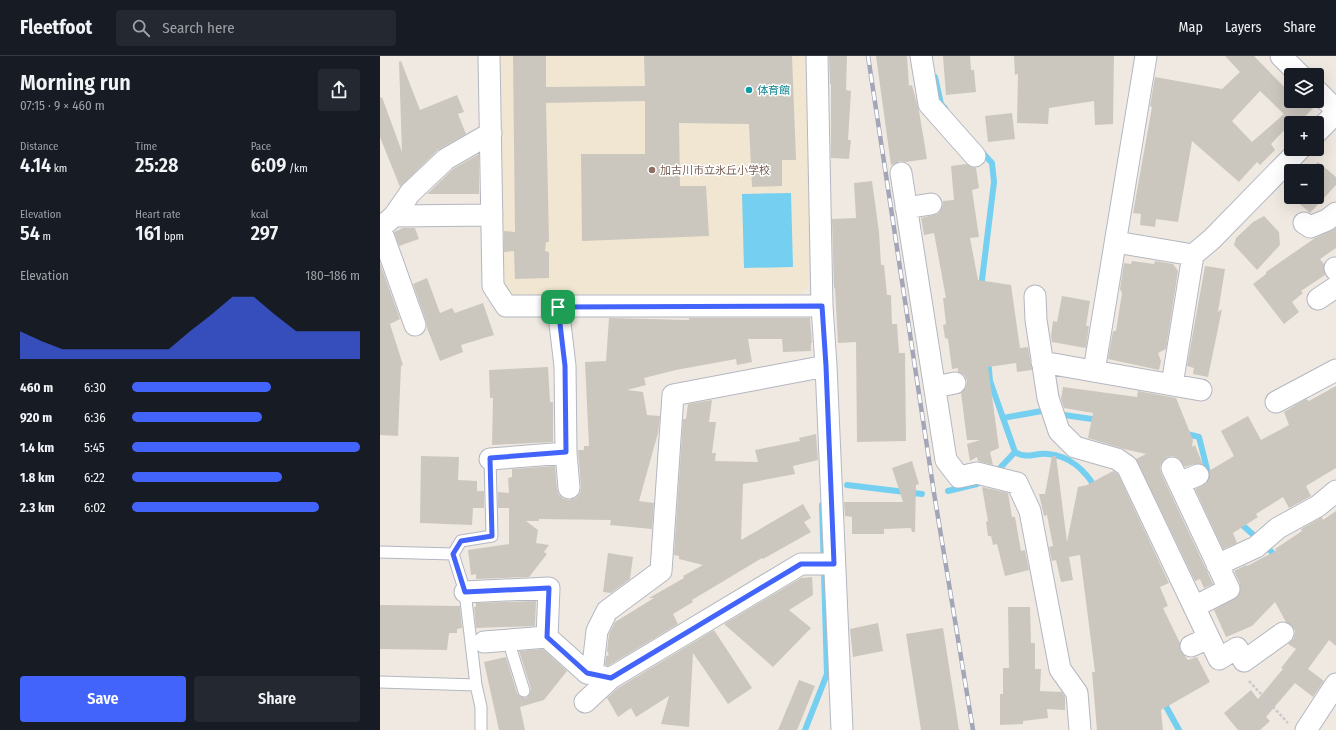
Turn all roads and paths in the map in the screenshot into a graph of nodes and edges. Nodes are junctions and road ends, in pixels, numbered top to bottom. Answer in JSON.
{"nodes":[{"id":1,"x":489,"y":56,"type":"edge"},
{"id":2,"x":817,"y":56,"type":"edge"},
{"id":3,"x":921,"y":56,"type":"edge"},
{"id":4,"x":1146,"y":56,"type":"edge"},
{"id":5,"x":1281,"y":56,"type":"edge"},
{"id":6,"x":1293,"y":68,"type":"edge"},
{"id":7,"x":1324,"y":98,"type":"edge"},
{"id":8,"x":1336,"y":111,"type":"edge"},
{"id":9,"x":1324,"y":124,"type":"edge"},
{"id":10,"x":491,"y":133,"type":"junction"},
{"id":11,"x":975,"y":156,"type":"dead end"},
{"id":12,"x":1293,"y":156,"type":"edge"},
{"id":13,"x":901,"y":173,"type":"dead end"},
{"id":14,"x":931,"y":204,"type":"dead end"},
{"id":15,"x":906,"y":208,"type":"junction"},
{"id":16,"x":1336,"y":213,"type":"edge"},
{"id":17,"x":492,"y":215,"type":"junction"},
{"id":18,"x":1304,"y":223,"type":"dead end"},
{"id":19,"x":385,"y":224,"type":"edge"},
{"id":20,"x":1116,"y":242,"type":"junction"},
{"id":21,"x":1193,"y":255,"type":"junction"},
{"id":22,"x":1336,"y":275,"type":"edge"},
{"id":23,"x":1035,"y":296,"type":"dead end"},
{"id":24,"x":1318,"y":299,"type":"dead end"},
{"id":25,"x":822,"y":306,"type":"junction"},
{"id":26,"x":558,"y":307,"type":"junction"},
{"id":27,"x":415,"y":325,"type":"dead end"},
{"id":28,"x":1042,"y":362,"type":"junction"},
{"id":29,"x":826,"y":366,"type":"junction"},
{"id":30,"x":1336,"y":370,"type":"edge"},
{"id":31,"x":1094,"y":371,"type":"junction"},
{"id":32,"x":955,"y":383,"type":"dead end"},
{"id":33,"x":1172,"y":385,"type":"junction"},
{"id":34,"x":935,"y":387,"type":"junction"},
{"id":35,"x":1201,"y":390,"type":"dead end"},
{"id":36,"x":1276,"y":402,"type":"dead end"},
{"id":37,"x":566,"y":452,"type":"junction"},
{"id":38,"x":490,"y":458,"type":"joint"},
{"id":39,"x":1198,"y":475,"type":"dead end"},
{"id":40,"x":569,"y":488,"type":"dead end"},
{"id":41,"x":1336,"y":491,"type":"edge"},
{"id":42,"x":380,"y":552,"type":"edge"},
{"id":43,"x":453,"y":554,"type":"junction"},
{"id":44,"x":826,"y":564,"type":"junction"},
{"id":45,"x":1216,"y":565,"type":"junction"},
{"id":46,"x":465,"y":592,"type":"junction"},
{"id":47,"x":1194,"y":607,"type":"junction"},
{"id":48,"x":1283,"y":633,"type":"dead end"},
{"id":49,"x":547,"y":637,"type":"junction"},
{"id":50,"x":508,"y":640,"type":"junction"},
{"id":51,"x":484,"y":642,"type":"dead end"},
{"id":52,"x":602,"y":676,"type":"junction"},
{"id":53,"x":1247,"y":678,"type":"dead end"},
{"id":54,"x":380,"y":682,"type":"edge"},
{"id":55,"x":1336,"y":684,"type":"edge"},
{"id":56,"x":476,"y":685,"type":"junction"},
{"id":57,"x":524,"y":691,"type":"dead end"},
{"id":58,"x":585,"y":702,"type":"dead end"},
{"id":59,"x":1298,"y":728,"type":"edge"},
{"id":60,"x":481,"y":730,"type":"edge"},
{"id":61,"x":842,"y":730,"type":"edge"},
{"id":62,"x":1080,"y":730,"type":"edge"}],
"edges":[{"from":1,"to":10,"type":"street"},
{"from":2,"to":25,"type":"street"},
{"from":3,"to":11,"type":"street"},
{"from":4,"to":20,"type":"street"},
{"from":5,"to":6,"type":"street"},
{"from":7,"to":8,"type":"street"},
{"from":8,"to":9,"type":"street"},
{"from":10,"to":17,"type":"street"},
{"from":10,"to":19,"type":"street"},
{"from":12,"to":21,"type":"street"},
{"from":13,"to":15,"type":"street"},
{"from":14,"to":15,"type":"street"},
{"from":15,"to":34,"type":"street"},
{"from":16,"to":18,"type":"street"},
{"from":17,"to":19,"type":"street"},
{"from":17,"to":26,"type":"street"},
{"from":19,"to":27,"type":"street"},
{"from":20,"to":21,"type":"street"},
{"from":20,"to":31,"type":"street"},
{"from":21,"to":33,"type":"street"},
{"from":22,"to":24,"type":"street"},
{"from":23,"to":28,"type":"street"},
{"from":25,"to":26,"type":"street"},
{"from":25,"to":29,"type":"street"},
{"from":26,"to":37,"type":"street"},
{"from":28,"to":31,"type":"street"},
{"from":28,"to":47,"type":"street"},
{"from":29,"to":44,"type":"street"},
{"from":29,"to":52,"type":"street"},
{"from":30,"to":36,"type":"street"},
{"from":31,"to":33,"type":"street"},
{"from":32,"to":34,"type":"street"},
{"from":33,"to":35,"type":"street"},
{"from":34,"to":62,"type":"street"},
{"from":37,"to":38,"type":"street"},
{"from":37,"to":40,"type":"street"},
{"from":38,"to":43,"type":"lane"},
{"from":39,"to":45,"type":"street"},
{"from":41,"to":45,"type":"street"},
{"from":42,"to":43,"type":"lane"},
{"from":43,"to":46,"type":"lane"},
{"from":44,"to":52,"type":"street"},
{"from":44,"to":61,"type":"street"},
{"from":45,"to":47,"type":"street"},
{"from":46,"to":49,"type":"street"},
{"from":46,"to":56,"type":"lane"},
{"from":47,"to":48,"type":"street"},
{"from":49,"to":50,"type":"street"},
{"from":49,"to":52,"type":"street"},
{"from":50,"to":51,"type":"street"},
{"from":50,"to":57,"type":"lane"},
{"from":52,"to":58,"type":"street"},
{"from":53,"to":59,"type":"path"},
{"from":54,"to":56,"type":"lane"},
{"from":55,"to":59,"type":"street"},
{"from":56,"to":60,"type":"lane"}]}
